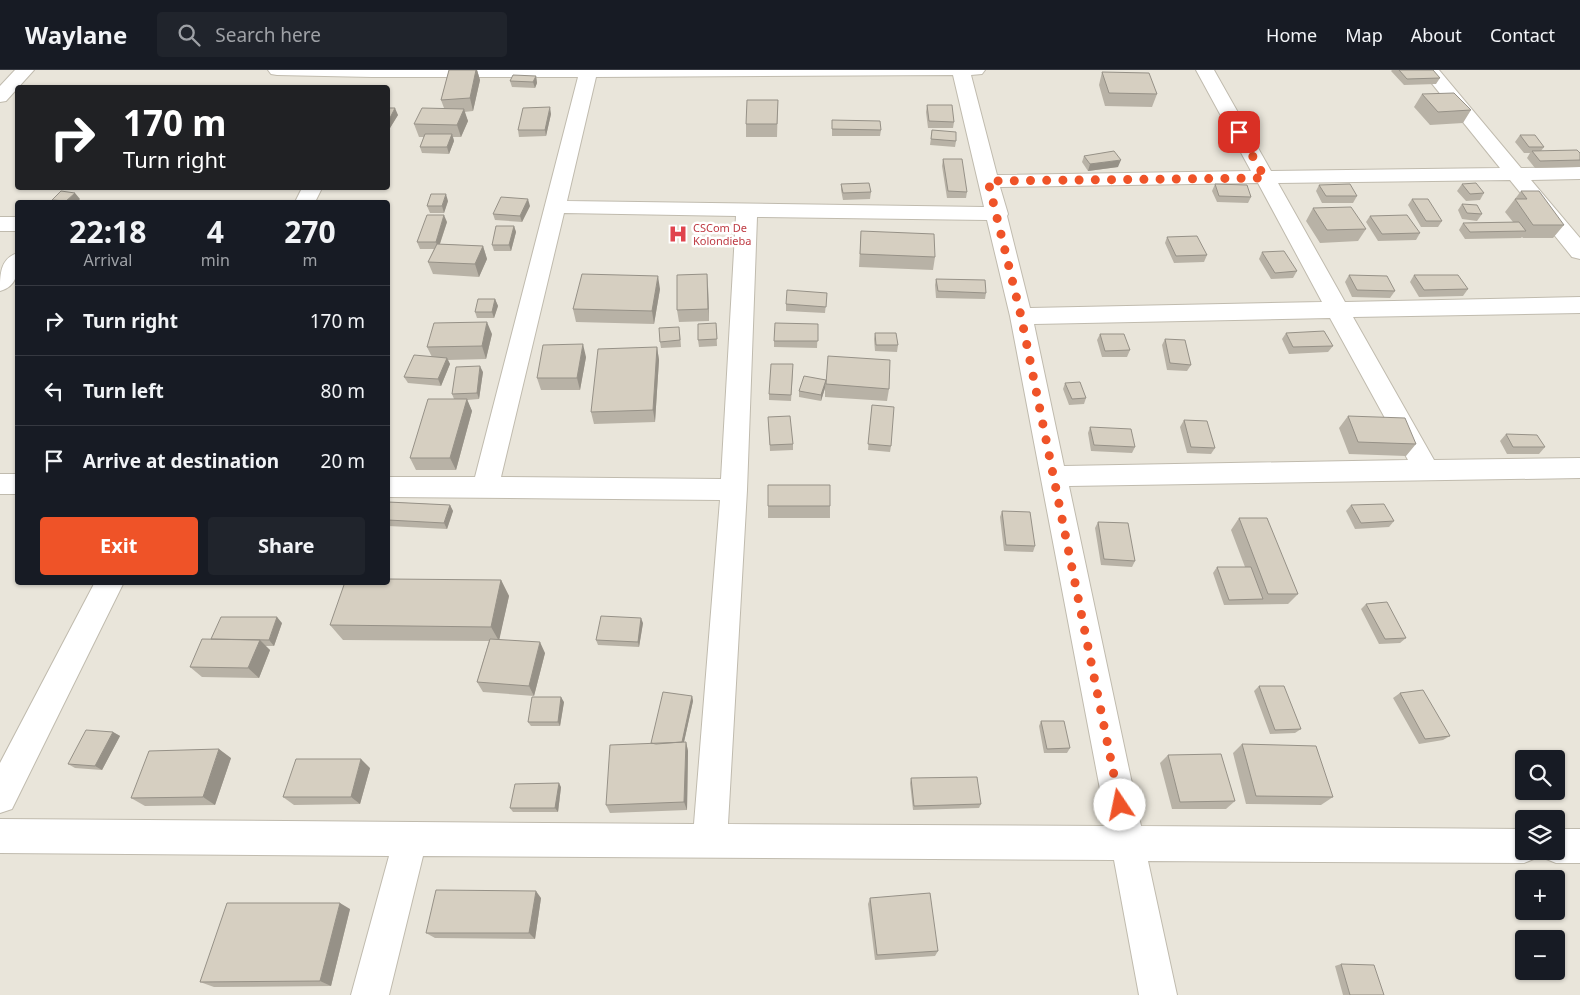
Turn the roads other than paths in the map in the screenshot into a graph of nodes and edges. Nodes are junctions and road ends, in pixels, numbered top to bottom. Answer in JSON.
{"nodes":[{"id":1,"x":26,"y":70,"type":"edge"},
{"id":2,"x":277,"y":70,"type":"edge"},
{"id":3,"x":589,"y":70,"type":"edge"},
{"id":4,"x":961,"y":70,"type":"edge"},
{"id":5,"x":976,"y":70,"type":"edge"},
{"id":6,"x":1205,"y":70,"type":"edge"},
{"id":7,"x":1430,"y":70,"type":"edge"},
{"id":8,"x":369,"y":76,"type":"edge"},
{"id":9,"x":0,"y":98,"type":"edge"},
{"id":10,"x":1580,"y":173,"type":"edge"},
{"id":11,"x":1516,"y":174,"type":"junction"},
{"id":12,"x":1265,"y":178,"type":"junction"},
{"id":13,"x":988,"y":181,"type":"junction"},
{"id":14,"x":555,"y":207,"type":"junction"},
{"id":15,"x":747,"y":209,"type":"junction"},
{"id":16,"x":998,"y":214,"type":"junction"},
{"id":17,"x":0,"y":224,"type":"edge"},
{"id":18,"x":15,"y":224,"type":"edge"},
{"id":19,"x":1580,"y":252,"type":"edge"},
{"id":20,"x":15,"y":264,"type":"edge"},
{"id":21,"x":0,"y":284,"type":"edge"},
{"id":22,"x":1580,"y":305,"type":"edge"},
{"id":23,"x":1338,"y":310,"type":"junction"},
{"id":24,"x":1021,"y":316,"type":"junction"},
{"id":25,"x":1580,"y":468,"type":"edge"},
{"id":26,"x":1426,"y":470,"type":"junction"},
{"id":27,"x":1053,"y":476,"type":"junction"},
{"id":28,"x":0,"y":484,"type":"edge"},
{"id":29,"x":15,"y":484,"type":"edge"},
{"id":30,"x":390,"y":487,"type":"edge"},
{"id":31,"x":485,"y":489,"type":"junction"},
{"id":32,"x":734,"y":490,"type":"junction"},
{"id":33,"x":108,"y":585,"type":"edge"},
{"id":34,"x":0,"y":797,"type":"edge"},
{"id":35,"x":0,"y":836,"type":"edge"},
{"id":36,"x":410,"y":839,"type":"junction"},
{"id":37,"x":710,"y":840,"type":"junction"},
{"id":38,"x":1128,"y":844,"type":"junction"},
{"id":39,"x":1515,"y":846,"type":"edge"},
{"id":40,"x":1565,"y":846,"type":"edge"},
{"id":41,"x":1580,"y":846,"type":"edge"},
{"id":42,"x":370,"y":995,"type":"edge"},
{"id":43,"x":1158,"y":995,"type":"edge"}],
"edges":[{"from":1,"to":9,"type":"street"},
{"from":2,"to":8,"type":"street"},
{"from":3,"to":4,"type":"street"},
{"from":3,"to":8,"type":"street"},
{"from":3,"to":14,"type":"street"},
{"from":4,"to":5,"type":"street"},
{"from":4,"to":13,"type":"street"},
{"from":6,"to":12,"type":"street"},
{"from":7,"to":11,"type":"street"},
{"from":10,"to":11,"type":"street"},
{"from":11,"to":12,"type":"street"},
{"from":11,"to":19,"type":"street"},
{"from":12,"to":13,"type":"street"},
{"from":12,"to":23,"type":"street"},
{"from":13,"to":16,"type":"street"},
{"from":14,"to":15,"type":"street"},
{"from":14,"to":31,"type":"street"},
{"from":15,"to":16,"type":"street"},
{"from":15,"to":32,"type":"street"},
{"from":16,"to":24,"type":"street"},
{"from":17,"to":18,"type":"street"},
{"from":20,"to":21,"type":"street"},
{"from":22,"to":23,"type":"street"},
{"from":23,"to":24,"type":"street"},
{"from":23,"to":26,"type":"street"},
{"from":24,"to":27,"type":"street"},
{"from":25,"to":26,"type":"street"},
{"from":26,"to":27,"type":"street"},
{"from":27,"to":38,"type":"street"},
{"from":28,"to":29,"type":"street"},
{"from":30,"to":31,"type":"street"},
{"from":31,"to":32,"type":"street"},
{"from":32,"to":37,"type":"street"},
{"from":33,"to":34,"type":"street"},
{"from":35,"to":36,"type":"street"},
{"from":36,"to":37,"type":"street"},
{"from":36,"to":42,"type":"street"},
{"from":37,"to":38,"type":"street"},
{"from":38,"to":39,"type":"street"},
{"from":38,"to":43,"type":"street"},
{"from":40,"to":41,"type":"street"}]}
